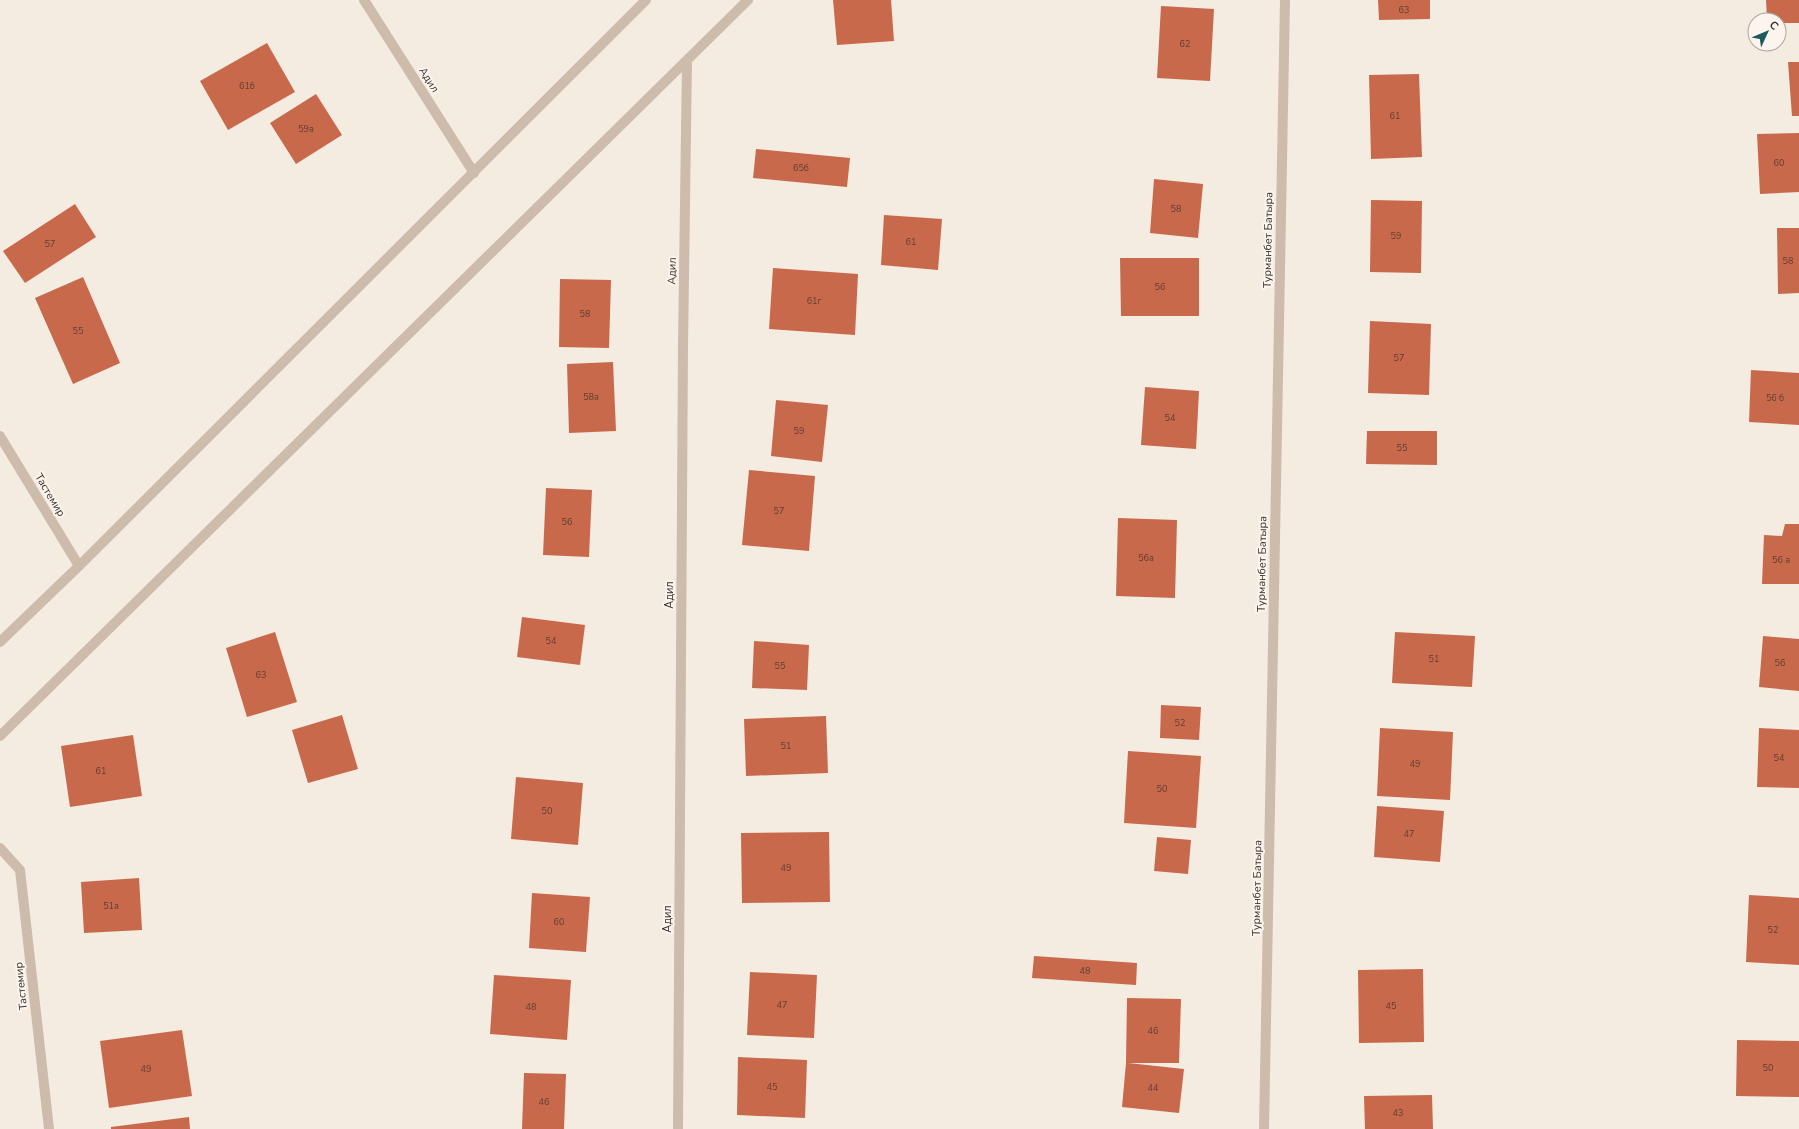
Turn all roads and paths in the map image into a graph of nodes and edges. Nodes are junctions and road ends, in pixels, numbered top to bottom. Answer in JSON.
{"nodes":[{"id":1,"x":364,"y":0,"type":"edge"},
{"id":2,"x":646,"y":0,"type":"edge"},
{"id":3,"x":748,"y":0,"type":"edge"},
{"id":4,"x":1285,"y":0,"type":"edge"},
{"id":5,"x":687,"y":60,"type":"junction"},
{"id":6,"x":474,"y":173,"type":"junction"},
{"id":7,"x":0,"y":436,"type":"edge"},
{"id":8,"x":79,"y":566,"type":"junction"},
{"id":9,"x":0,"y":642,"type":"edge"},
{"id":10,"x":0,"y":736,"type":"edge"},
{"id":11,"x":0,"y":848,"type":"edge"},
{"id":12,"x":49,"y":1129,"type":"edge"},
{"id":13,"x":678,"y":1129,"type":"edge"},
{"id":14,"x":1264,"y":1129,"type":"edge"}],
"edges":[{"from":1,"to":6,"type":"street","name":"Адил"},
{"from":2,"to":6,"type":"street"},
{"from":3,"to":5,"type":"street"},
{"from":4,"to":14,"type":"street","name":"Турманбет Батыра"},
{"from":5,"to":10,"type":"street"},
{"from":5,"to":13,"type":"street","name":"Адил"},
{"from":6,"to":8,"type":"street"},
{"from":7,"to":8,"type":"street","name":"Тастемир"},
{"from":8,"to":9,"type":"street"},
{"from":11,"to":12,"type":"street","name":"Тастемир"}]}
